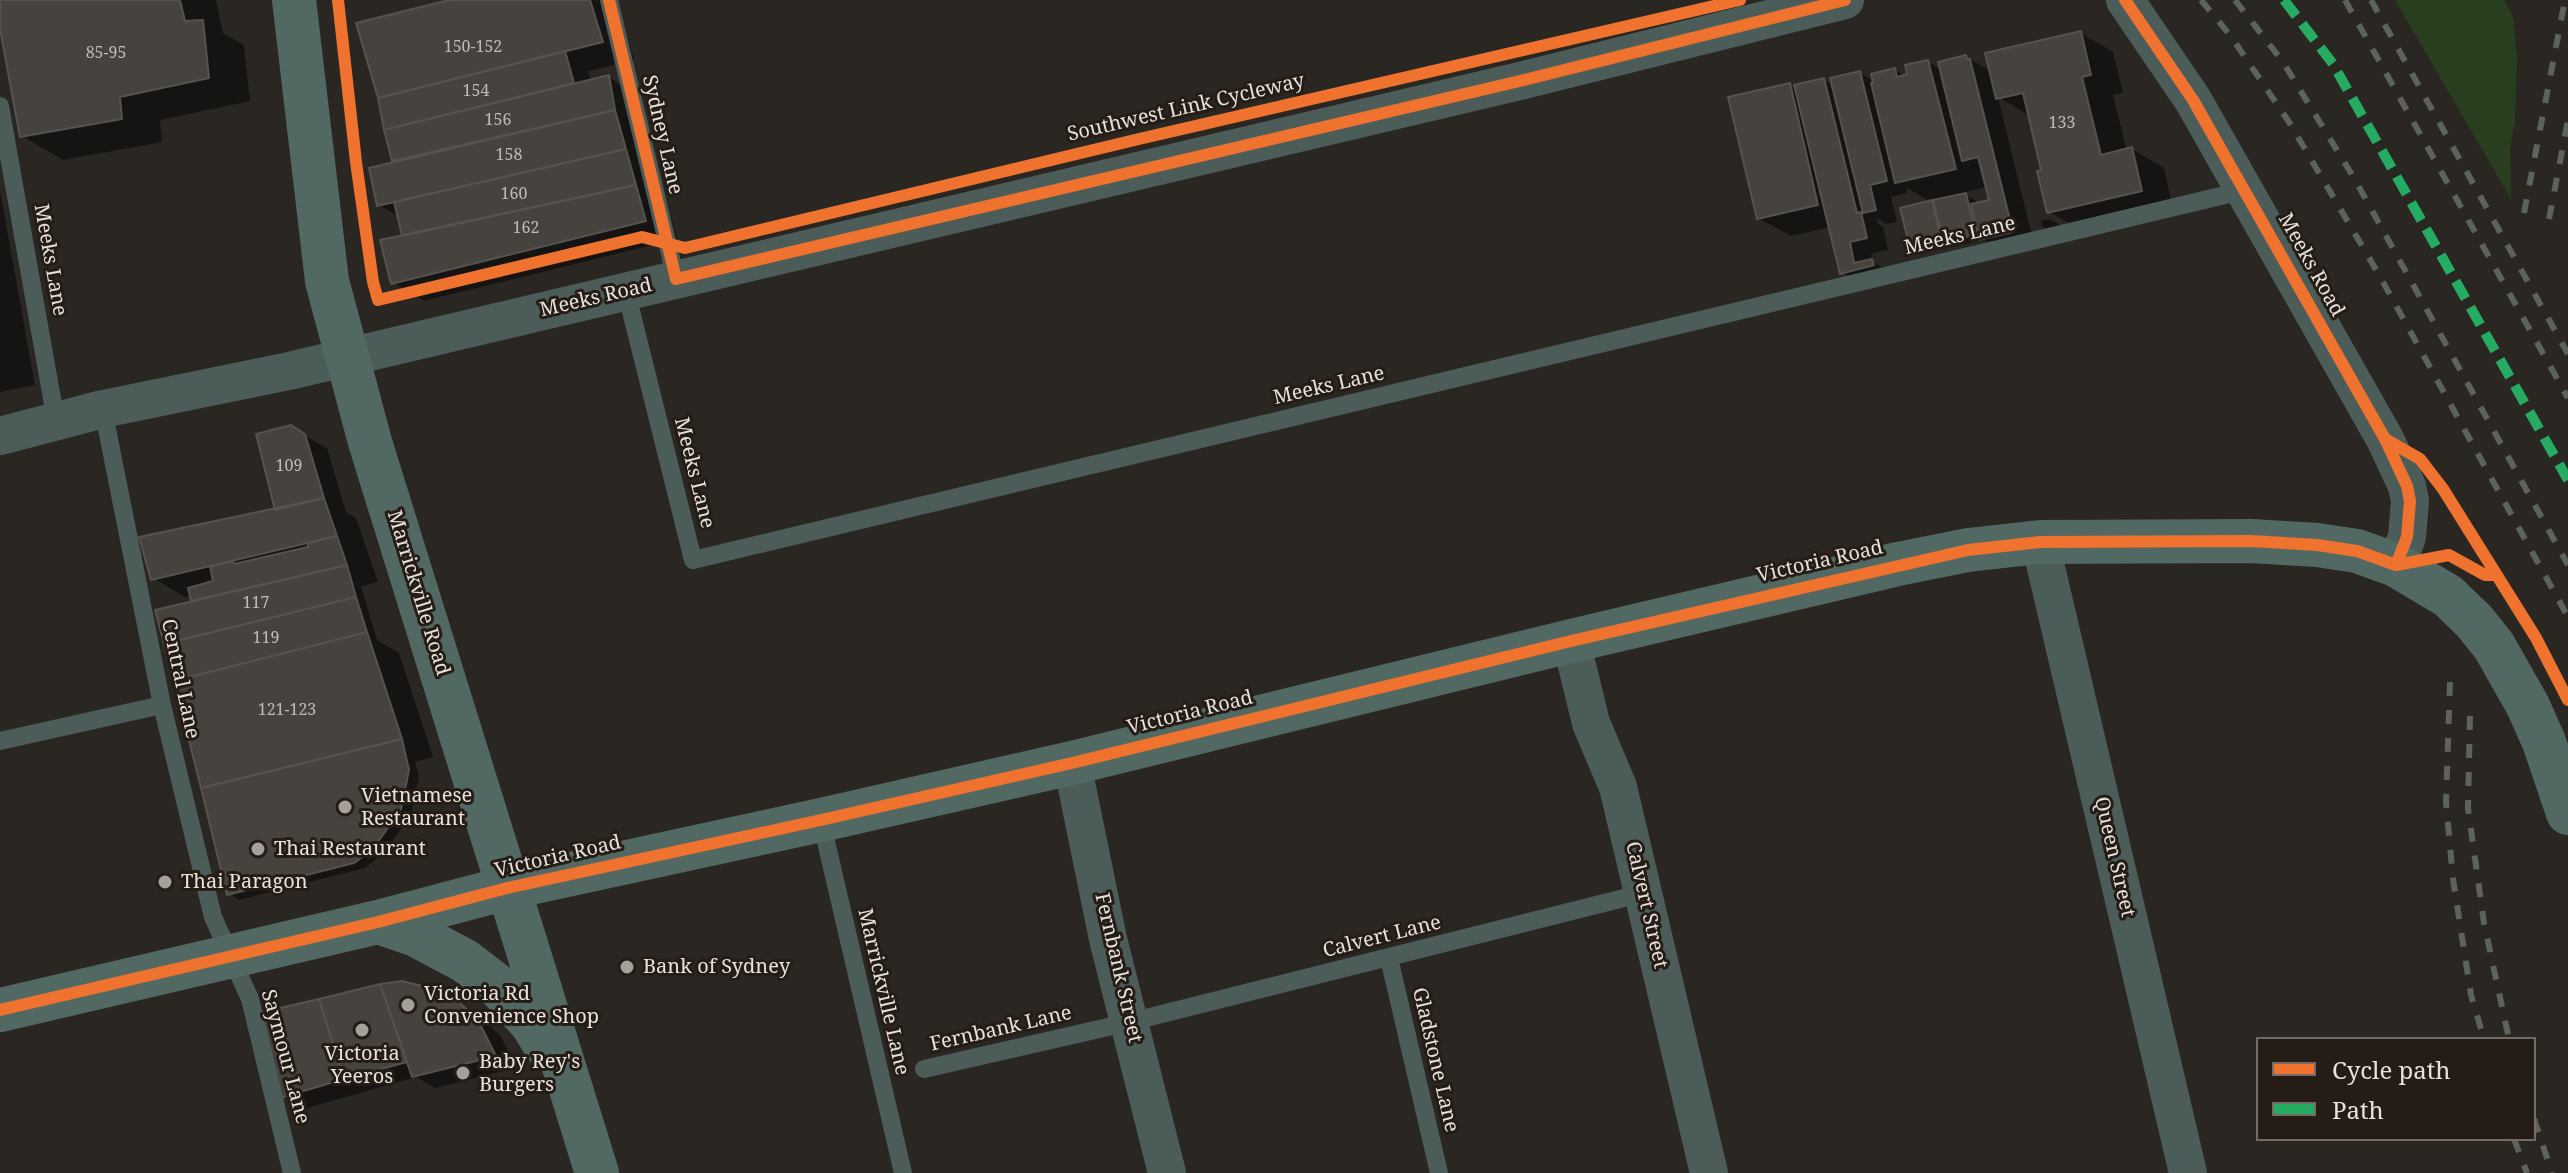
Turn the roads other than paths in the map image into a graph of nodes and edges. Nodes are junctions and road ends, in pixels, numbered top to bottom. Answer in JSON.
{"nodes":[{"id":1,"x":294,"y":0,"type":"edge"},
{"id":2,"x":609,"y":0,"type":"edge"},
{"id":3,"x":1845,"y":0,"type":"edge"},
{"id":4,"x":2125,"y":0,"type":"edge"},
{"id":5,"x":0,"y":106,"type":"edge"},
{"id":6,"x":2246,"y":190,"type":"junction"},
{"id":7,"x":676,"y":279,"type":"junction"},
{"id":8,"x":626,"y":291,"type":"junction"},
{"id":9,"x":347,"y":356,"type":"junction"},
{"id":10,"x":103,"y":409,"type":"junction"},
{"id":11,"x":56,"y":421,"type":"junction"},
{"id":12,"x":0,"y":436,"type":"edge"},
{"id":13,"x":2040,"y":542,"type":"junction"},
{"id":14,"x":2396,"y":565,"type":"junction"},
{"id":15,"x":1571,"y":641,"type":"junction"},
{"id":16,"x":162,"y":705,"type":"junction"},
{"id":17,"x":0,"y":741,"type":"edge"},
{"id":18,"x":1072,"y":763,"type":"junction"},
{"id":19,"x":2568,"y":813,"type":"edge"},
{"id":20,"x":821,"y":820,"type":"junction"},
{"id":21,"x":507,"y":888,"type":"junction"},
{"id":22,"x":1644,"y":893,"type":"junction"},
{"id":23,"x":378,"y":922,"type":"junction"},
{"id":24,"x":228,"y":955,"type":"junction"},
{"id":25,"x":1389,"y":958,"type":"junction"},
{"id":26,"x":0,"y":1010,"type":"edge"},
{"id":27,"x":1130,"y":1022,"type":"junction"},
{"id":28,"x":924,"y":1069,"type":"dead end"},
{"id":29,"x":569,"y":1085,"type":"junction"},
{"id":30,"x":292,"y":1173,"type":"edge"},
{"id":31,"x":597,"y":1173,"type":"edge"},
{"id":32,"x":903,"y":1173,"type":"edge"},
{"id":33,"x":1167,"y":1173,"type":"edge"},
{"id":34,"x":1439,"y":1173,"type":"edge"},
{"id":35,"x":1709,"y":1173,"type":"edge"},
{"id":36,"x":2188,"y":1173,"type":"edge"}],
"edges":[{"from":1,"to":9,"type":"street","name":"Marrickville Road"},
{"from":2,"to":7,"type":"lane","name":"Sydney Lane"},
{"from":3,"to":7,"type":"street","name":"Meeks Road"},
{"from":4,"to":6,"type":"street","name":"Meeks Road"},
{"from":5,"to":11,"type":"lane","name":"Meeks Lane"},
{"from":6,"to":8,"type":"lane","name":"Meeks Lane"},
{"from":6,"to":14,"type":"street","name":"Meeks Road"},
{"from":7,"to":8,"type":"street","name":"Meeks Road"},
{"from":8,"to":9,"type":"street","name":"Meeks Road"},
{"from":9,"to":10,"type":"street","name":"Meeks Road"},
{"from":9,"to":21,"type":"street","name":"Marrickville Road"},
{"from":10,"to":11,"type":"street","name":"Meeks Road"},
{"from":10,"to":16,"type":"lane","name":"Central Lane"},
{"from":11,"to":12,"type":"street","name":"Meeks Road"},
{"from":13,"to":14,"type":"street","name":"Victoria Road"},
{"from":13,"to":15,"type":"street","name":"Victoria Road"},
{"from":13,"to":36,"type":"street","name":"Queen Street"},
{"from":14,"to":19,"type":"street","name":"Victoria Road"},
{"from":15,"to":18,"type":"street","name":"Victoria Road"},
{"from":15,"to":22,"type":"street","name":"Calvert Street"},
{"from":16,"to":17,"type":"lane"},
{"from":16,"to":24,"type":"lane","name":"Central Lane"},
{"from":18,"to":20,"type":"street","name":"Victoria Road"},
{"from":18,"to":27,"type":"street","name":"Fernbank Street"},
{"from":20,"to":21,"type":"street","name":"Victoria Road"},
{"from":20,"to":32,"type":"lane","name":"Marrickville Lane"},
{"from":21,"to":23,"type":"street","name":"Victoria Road"},
{"from":21,"to":29,"type":"street","name":"Marrickville Road"},
{"from":22,"to":25,"type":"lane","name":"Calvert Lane"},
{"from":22,"to":35,"type":"street","name":"Calvert Street"},
{"from":23,"to":24,"type":"street","name":"Victoria Road"},
{"from":23,"to":29,"type":"street"},
{"from":24,"to":26,"type":"street","name":"Victoria Road"},
{"from":24,"to":30,"type":"lane","name":"Saymour Lane"},
{"from":25,"to":27,"type":"lane","name":"Calvert Lane"},
{"from":25,"to":34,"type":"lane","name":"Gladstone Lane"},
{"from":27,"to":28,"type":"lane","name":"Fernbank Lane"},
{"from":27,"to":33,"type":"street","name":"Fernbank Street"},
{"from":29,"to":31,"type":"street","name":"Marrickville Road"}]}
